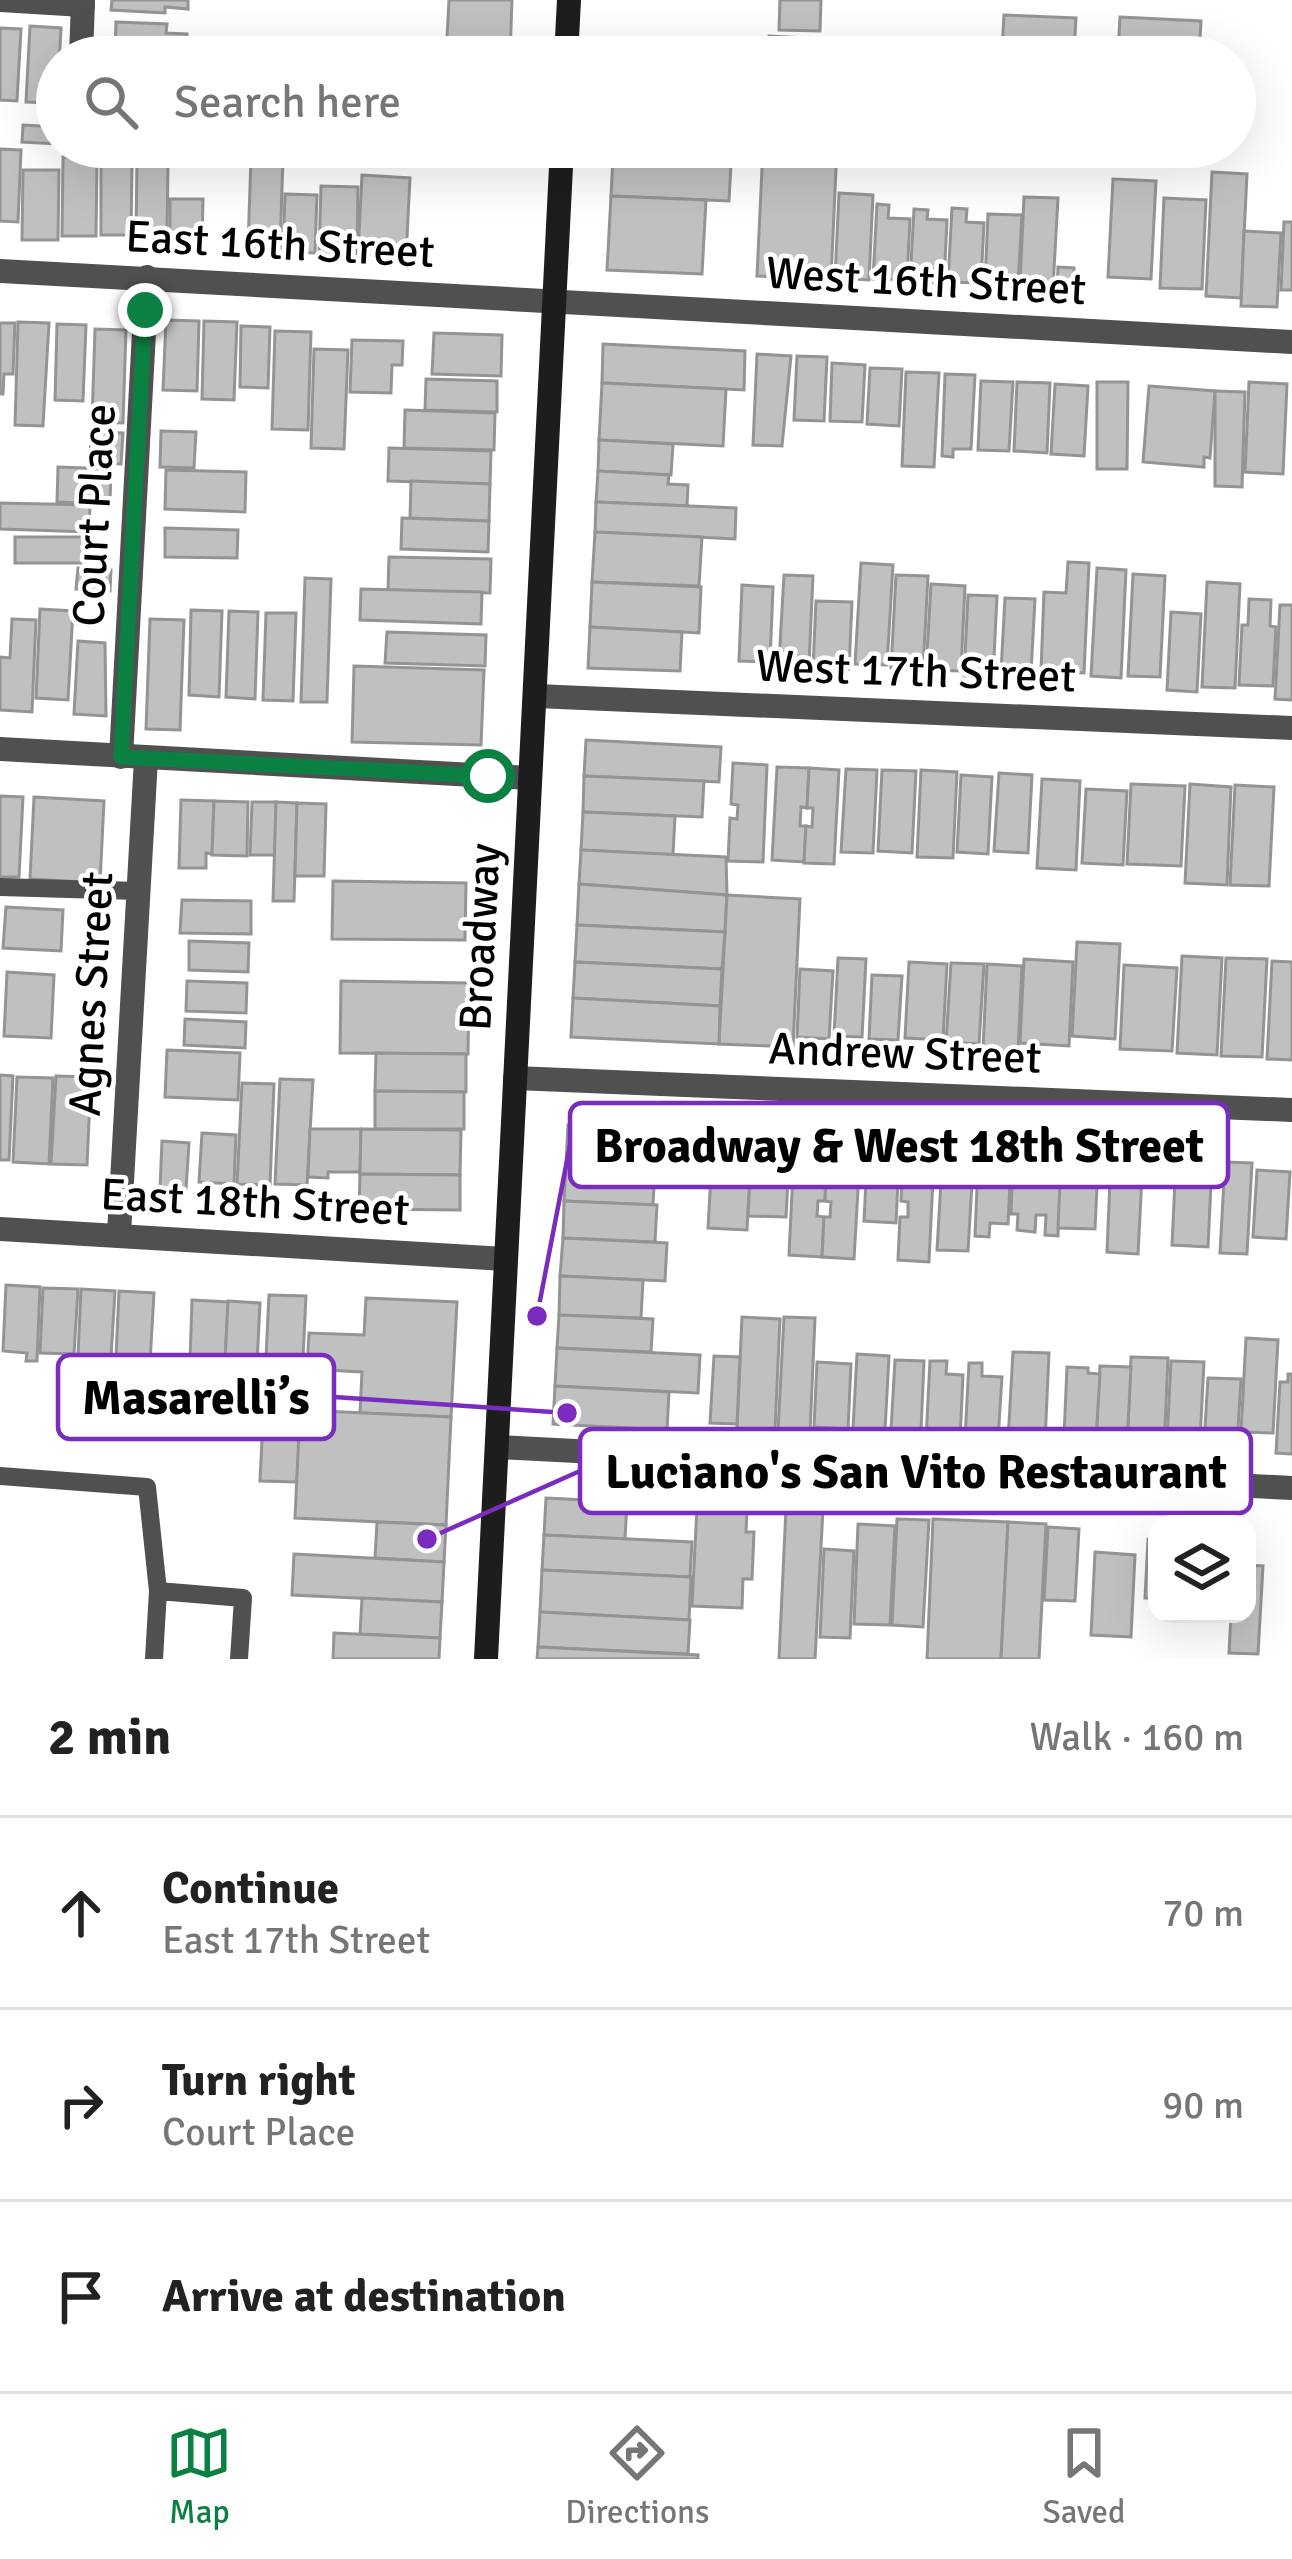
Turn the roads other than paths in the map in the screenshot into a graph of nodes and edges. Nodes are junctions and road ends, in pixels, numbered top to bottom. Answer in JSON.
{"nodes":[{"id":1,"x":1,"y":0,"type":"edge"},
{"id":2,"x":569,"y":0,"type":"edge"},
{"id":3,"x":83,"y":3,"type":"edge"},
{"id":4,"x":82,"y":36,"type":"edge"},
{"id":5,"x":567,"y":36,"type":"edge"},
{"id":6,"x":561,"y":168,"type":"edge"},
{"id":7,"x":0,"y":271,"type":"edge"},
{"id":8,"x":146,"y":277,"type":"junction"},
{"id":9,"x":556,"y":301,"type":"junction"},
{"id":10,"x":1292,"y":342,"type":"edge"},
{"id":11,"x":536,"y":696,"type":"junction"},
{"id":12,"x":1292,"y":728,"type":"edge"},
{"id":13,"x":0,"y":749,"type":"edge"},
{"id":14,"x":134,"y":758,"type":"junction"},
{"id":15,"x":529,"y":778,"type":"junction"},
{"id":16,"x":0,"y":887,"type":"edge"},
{"id":17,"x":138,"y":891,"type":"junction"},
{"id":18,"x":515,"y":1078,"type":"junction"},
{"id":19,"x":1292,"y":1110,"type":"edge"},
{"id":20,"x":0,"y":1229,"type":"edge"},
{"id":21,"x":119,"y":1234,"type":"junction"},
{"id":22,"x":505,"y":1258,"type":"junction"},
{"id":23,"x":498,"y":1447,"type":"junction"},
{"id":24,"x":0,"y":1476,"type":"edge"},
{"id":25,"x":1292,"y":1488,"type":"edge"},
{"id":26,"x":158,"y":1591,"type":"junction"},
{"id":27,"x":154,"y":1659,"type":"edge"},
{"id":28,"x":239,"y":1659,"type":"edge"},
{"id":29,"x":486,"y":1659,"type":"edge"}],
"edges":[{"from":1,"to":3,"type":"street"},
{"from":2,"to":5,"type":"street"},
{"from":3,"to":4,"type":"street"},
{"from":6,"to":9,"type":"street","name":"Broadway"},
{"from":7,"to":8,"type":"street","name":"East 16th Street"},
{"from":8,"to":9,"type":"street","name":"East 16th Street"},
{"from":8,"to":14,"type":"street","name":"Court Place"},
{"from":9,"to":10,"type":"street","name":"West 16th Street"},
{"from":9,"to":11,"type":"street","name":"Broadway"},
{"from":11,"to":12,"type":"street","name":"West 17th Street"},
{"from":11,"to":15,"type":"street","name":"Broadway"},
{"from":13,"to":14,"type":"street"},
{"from":14,"to":15,"type":"street"},
{"from":14,"to":17,"type":"street","name":"Agnes Street"},
{"from":15,"to":18,"type":"street","name":"Broadway"},
{"from":16,"to":17,"type":"lane"},
{"from":17,"to":21,"type":"street","name":"Agnes Street"},
{"from":18,"to":19,"type":"street","name":"Andrew Street"},
{"from":18,"to":22,"type":"street","name":"Broadway"},
{"from":20,"to":21,"type":"street","name":"East 18th Street"},
{"from":21,"to":22,"type":"street","name":"East 18th Street"},
{"from":22,"to":23,"type":"street","name":"Broadway"},
{"from":23,"to":25,"type":"street"},
{"from":23,"to":29,"type":"street","name":"Broadway"},
{"from":24,"to":26,"type":"lane"},
{"from":26,"to":27,"type":"lane"},
{"from":26,"to":28,"type":"lane"}]}
